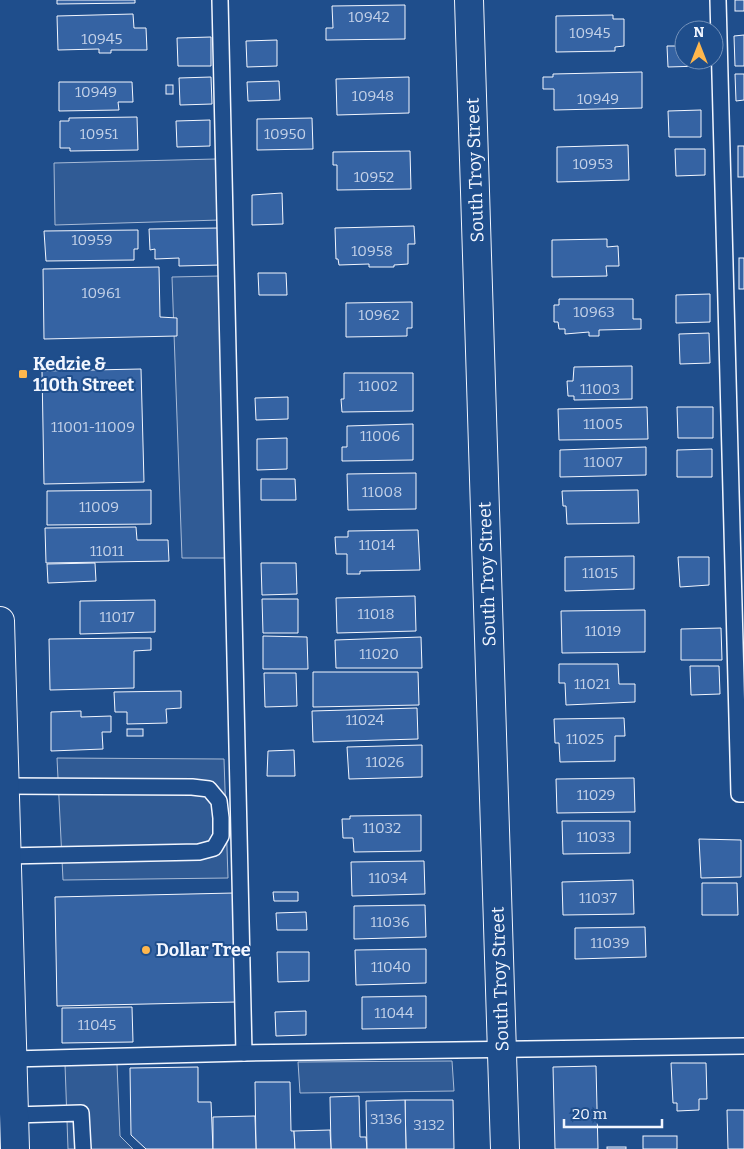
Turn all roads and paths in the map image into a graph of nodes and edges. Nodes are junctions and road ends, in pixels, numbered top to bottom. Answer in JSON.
{"nodes":[{"id":1,"x":220,"y":0,"type":"edge"},
{"id":2,"x":469,"y":0,"type":"edge"},
{"id":3,"x":718,"y":0,"type":"edge"},
{"id":4,"x":0,"y":621,"type":"edge"},
{"id":5,"x":0,"y":634,"type":"edge"},
{"id":6,"x":744,"y":794,"type":"edge"},
{"id":7,"x":3,"y":801,"type":"edge"},
{"id":8,"x":6,"y":856,"type":"junction"},
{"id":9,"x":4,"y":925,"type":"edge"},
{"id":10,"x":744,"y":1046,"type":"edge"},
{"id":11,"x":502,"y":1050,"type":"junction"},
{"id":12,"x":244,"y":1053,"type":"junction"},
{"id":13,"x":12,"y":1058,"type":"junction"},
{"id":14,"x":14,"y":1115,"type":"junction"},
{"id":15,"x":15,"y":1149,"type":"edge"},
{"id":16,"x":83,"y":1149,"type":"edge"},
{"id":17,"x":505,"y":1149,"type":"edge"}],
"edges":[{"from":1,"to":12,"type":"lane"},
{"from":2,"to":11,"type":"street","name":"South Troy Street"},
{"from":3,"to":6,"type":"lane"},
{"from":4,"to":5,"type":"street"},
{"from":5,"to":7,"type":"street"},
{"from":7,"to":8,"type":"street"},
{"from":7,"to":8,"type":"lane"},
{"from":8,"to":9,"type":"street"},
{"from":9,"to":13,"type":"street"},
{"from":10,"to":11,"type":"lane"},
{"from":11,"to":12,"type":"lane"},
{"from":11,"to":17,"type":"street","name":"South Troy Street"},
{"from":12,"to":13,"type":"lane"},
{"from":13,"to":14,"type":"street"},
{"from":14,"to":15,"type":"street"},
{"from":14,"to":16,"type":"lane"}]}
